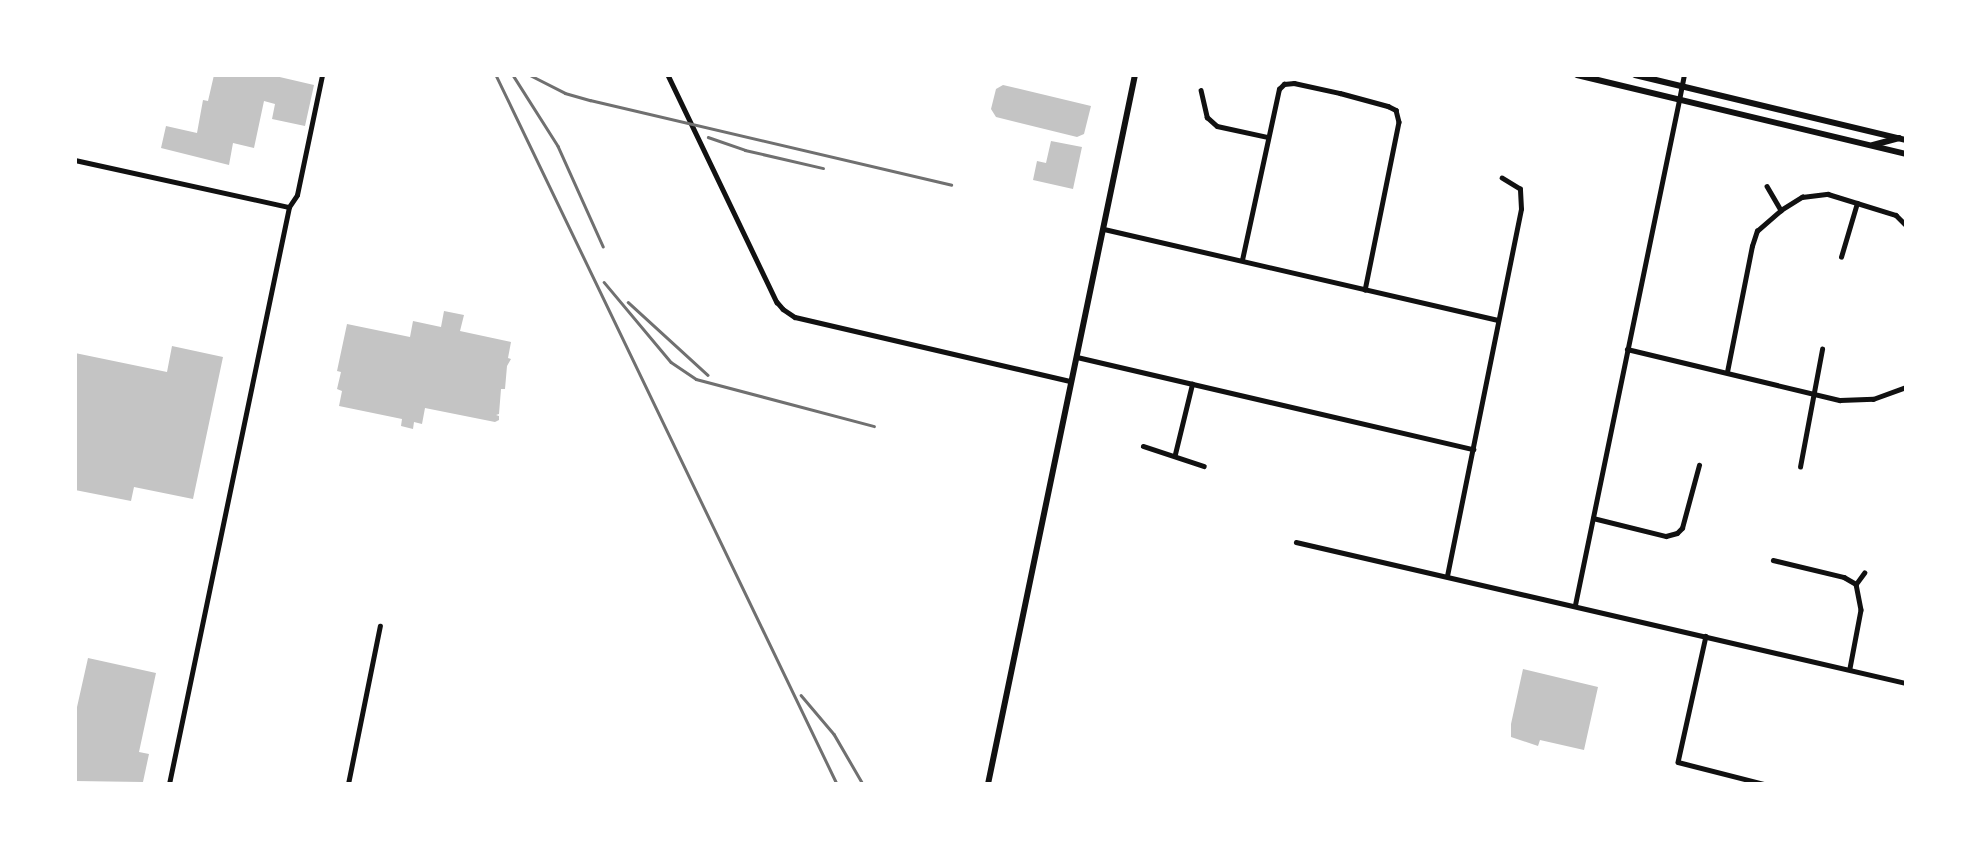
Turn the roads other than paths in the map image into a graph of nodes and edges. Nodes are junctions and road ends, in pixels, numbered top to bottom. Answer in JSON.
{"nodes":[{"id":1,"x":322,"y":75,"type":"edge"},
{"id":2,"x":668,"y":75,"type":"edge"},
{"id":3,"x":1135,"y":75,"type":"edge"},
{"id":4,"x":1577,"y":75,"type":"edge"},
{"id":5,"x":1636,"y":75,"type":"edge"},
{"id":6,"x":1684,"y":75,"type":"edge"},
{"id":7,"x":1682,"y":86,"type":"junction"},
{"id":8,"x":1201,"y":90,"type":"dead end"},
{"id":9,"x":1679,"y":100,"type":"junction"},
{"id":10,"x":1269,"y":137,"type":"junction"},
{"id":11,"x":1903,"y":139,"type":"edge"},
{"id":12,"x":1871,"y":146,"type":"junction"},
{"id":13,"x":1906,"y":154,"type":"edge"},
{"id":14,"x":75,"y":160,"type":"edge"},
{"id":15,"x":1502,"y":178,"type":"dead end"},
{"id":16,"x":1767,"y":186,"type":"dead end"},
{"id":17,"x":1857,"y":203,"type":"junction"},
{"id":18,"x":289,"y":207,"type":"junction"},
{"id":19,"x":1781,"y":209,"type":"junction"},
{"id":20,"x":1906,"y":225,"type":"edge"},
{"id":21,"x":1104,"y":229,"type":"junction"},
{"id":22,"x":1842,"y":257,"type":"dead end"},
{"id":23,"x":1242,"y":260,"type":"junction"},
{"id":24,"x":1365,"y":290,"type":"junction"},
{"id":25,"x":1498,"y":320,"type":"junction"},
{"id":26,"x":1627,"y":349,"type":"junction"},
{"id":27,"x":1822,"y":349,"type":"dead end"},
{"id":28,"x":1077,"y":357,"type":"junction"},
{"id":29,"x":1727,"y":372,"type":"junction"},
{"id":30,"x":1072,"y":382,"type":"junction"},
{"id":31,"x":1192,"y":383,"type":"junction"},
{"id":32,"x":1906,"y":387,"type":"edge"},
{"id":33,"x":1814,"y":393,"type":"junction"},
{"id":34,"x":1143,"y":446,"type":"dead end"},
{"id":35,"x":1473,"y":449,"type":"junction"},
{"id":36,"x":1175,"y":454,"type":"junction"},
{"id":37,"x":1699,"y":465,"type":"dead end"},
{"id":38,"x":1204,"y":466,"type":"dead end"},
{"id":39,"x":1800,"y":467,"type":"dead end"},
{"id":40,"x":1593,"y":518,"type":"junction"},
{"id":41,"x":1296,"y":542,"type":"dead end"},
{"id":42,"x":1773,"y":560,"type":"dead end"},
{"id":43,"x":1864,"y":573,"type":"dead end"},
{"id":44,"x":1447,"y":576,"type":"junction"},
{"id":45,"x":1856,"y":584,"type":"junction"},
{"id":46,"x":1575,"y":605,"type":"junction"},
{"id":47,"x":380,"y":626,"type":"dead end"},
{"id":48,"x":1706,"y":636,"type":"junction"},
{"id":49,"x":1850,"y":668,"type":"junction"},
{"id":50,"x":1906,"y":683,"type":"edge"},
{"id":51,"x":169,"y":784,"type":"edge"},
{"id":52,"x":348,"y":784,"type":"edge"},
{"id":53,"x":988,"y":784,"type":"edge"},
{"id":54,"x":1764,"y":784,"type":"edge"}],
"edges":[{"from":1,"to":18,"type":"street"},
{"from":2,"to":30,"type":"street"},
{"from":3,"to":21,"type":"main road"},
{"from":4,"to":9,"type":"main road"},
{"from":5,"to":7,"type":"main road"},
{"from":6,"to":7,"type":"street"},
{"from":7,"to":9,"type":"street"},
{"from":7,"to":11,"type":"main road"},
{"from":8,"to":10,"type":"street"},
{"from":9,"to":12,"type":"main road"},
{"from":9,"to":26,"type":"street"},
{"from":10,"to":23,"type":"street"},
{"from":10,"to":24,"type":"street"},
{"from":11,"to":12,"type":"main road"},
{"from":12,"to":13,"type":"main road"},
{"from":14,"to":18,"type":"street"},
{"from":15,"to":25,"type":"street"},
{"from":16,"to":19,"type":"street"},
{"from":17,"to":19,"type":"street"},
{"from":17,"to":20,"type":"street"},
{"from":17,"to":22,"type":"street"},
{"from":18,"to":51,"type":"street"},
{"from":19,"to":29,"type":"street"},
{"from":21,"to":23,"type":"street"},
{"from":21,"to":28,"type":"main road"},
{"from":23,"to":24,"type":"street"},
{"from":24,"to":25,"type":"street"},
{"from":25,"to":35,"type":"street"},
{"from":26,"to":29,"type":"street"},
{"from":26,"to":40,"type":"street"},
{"from":27,"to":33,"type":"street"},
{"from":28,"to":30,"type":"main road"},
{"from":28,"to":31,"type":"street"},
{"from":29,"to":33,"type":"street"},
{"from":30,"to":53,"type":"main road"},
{"from":31,"to":35,"type":"street"},
{"from":31,"to":36,"type":"street"},
{"from":32,"to":33,"type":"street"},
{"from":33,"to":39,"type":"street"},
{"from":34,"to":36,"type":"street"},
{"from":35,"to":44,"type":"street"},
{"from":36,"to":38,"type":"street"},
{"from":37,"to":40,"type":"street"},
{"from":40,"to":46,"type":"street"},
{"from":41,"to":44,"type":"street"},
{"from":42,"to":45,"type":"street"},
{"from":43,"to":45,"type":"street"},
{"from":44,"to":46,"type":"street"},
{"from":45,"to":49,"type":"street"},
{"from":46,"to":48,"type":"street"},
{"from":47,"to":52,"type":"street"},
{"from":48,"to":49,"type":"street"},
{"from":48,"to":54,"type":"street"},
{"from":49,"to":50,"type":"street"}]}
